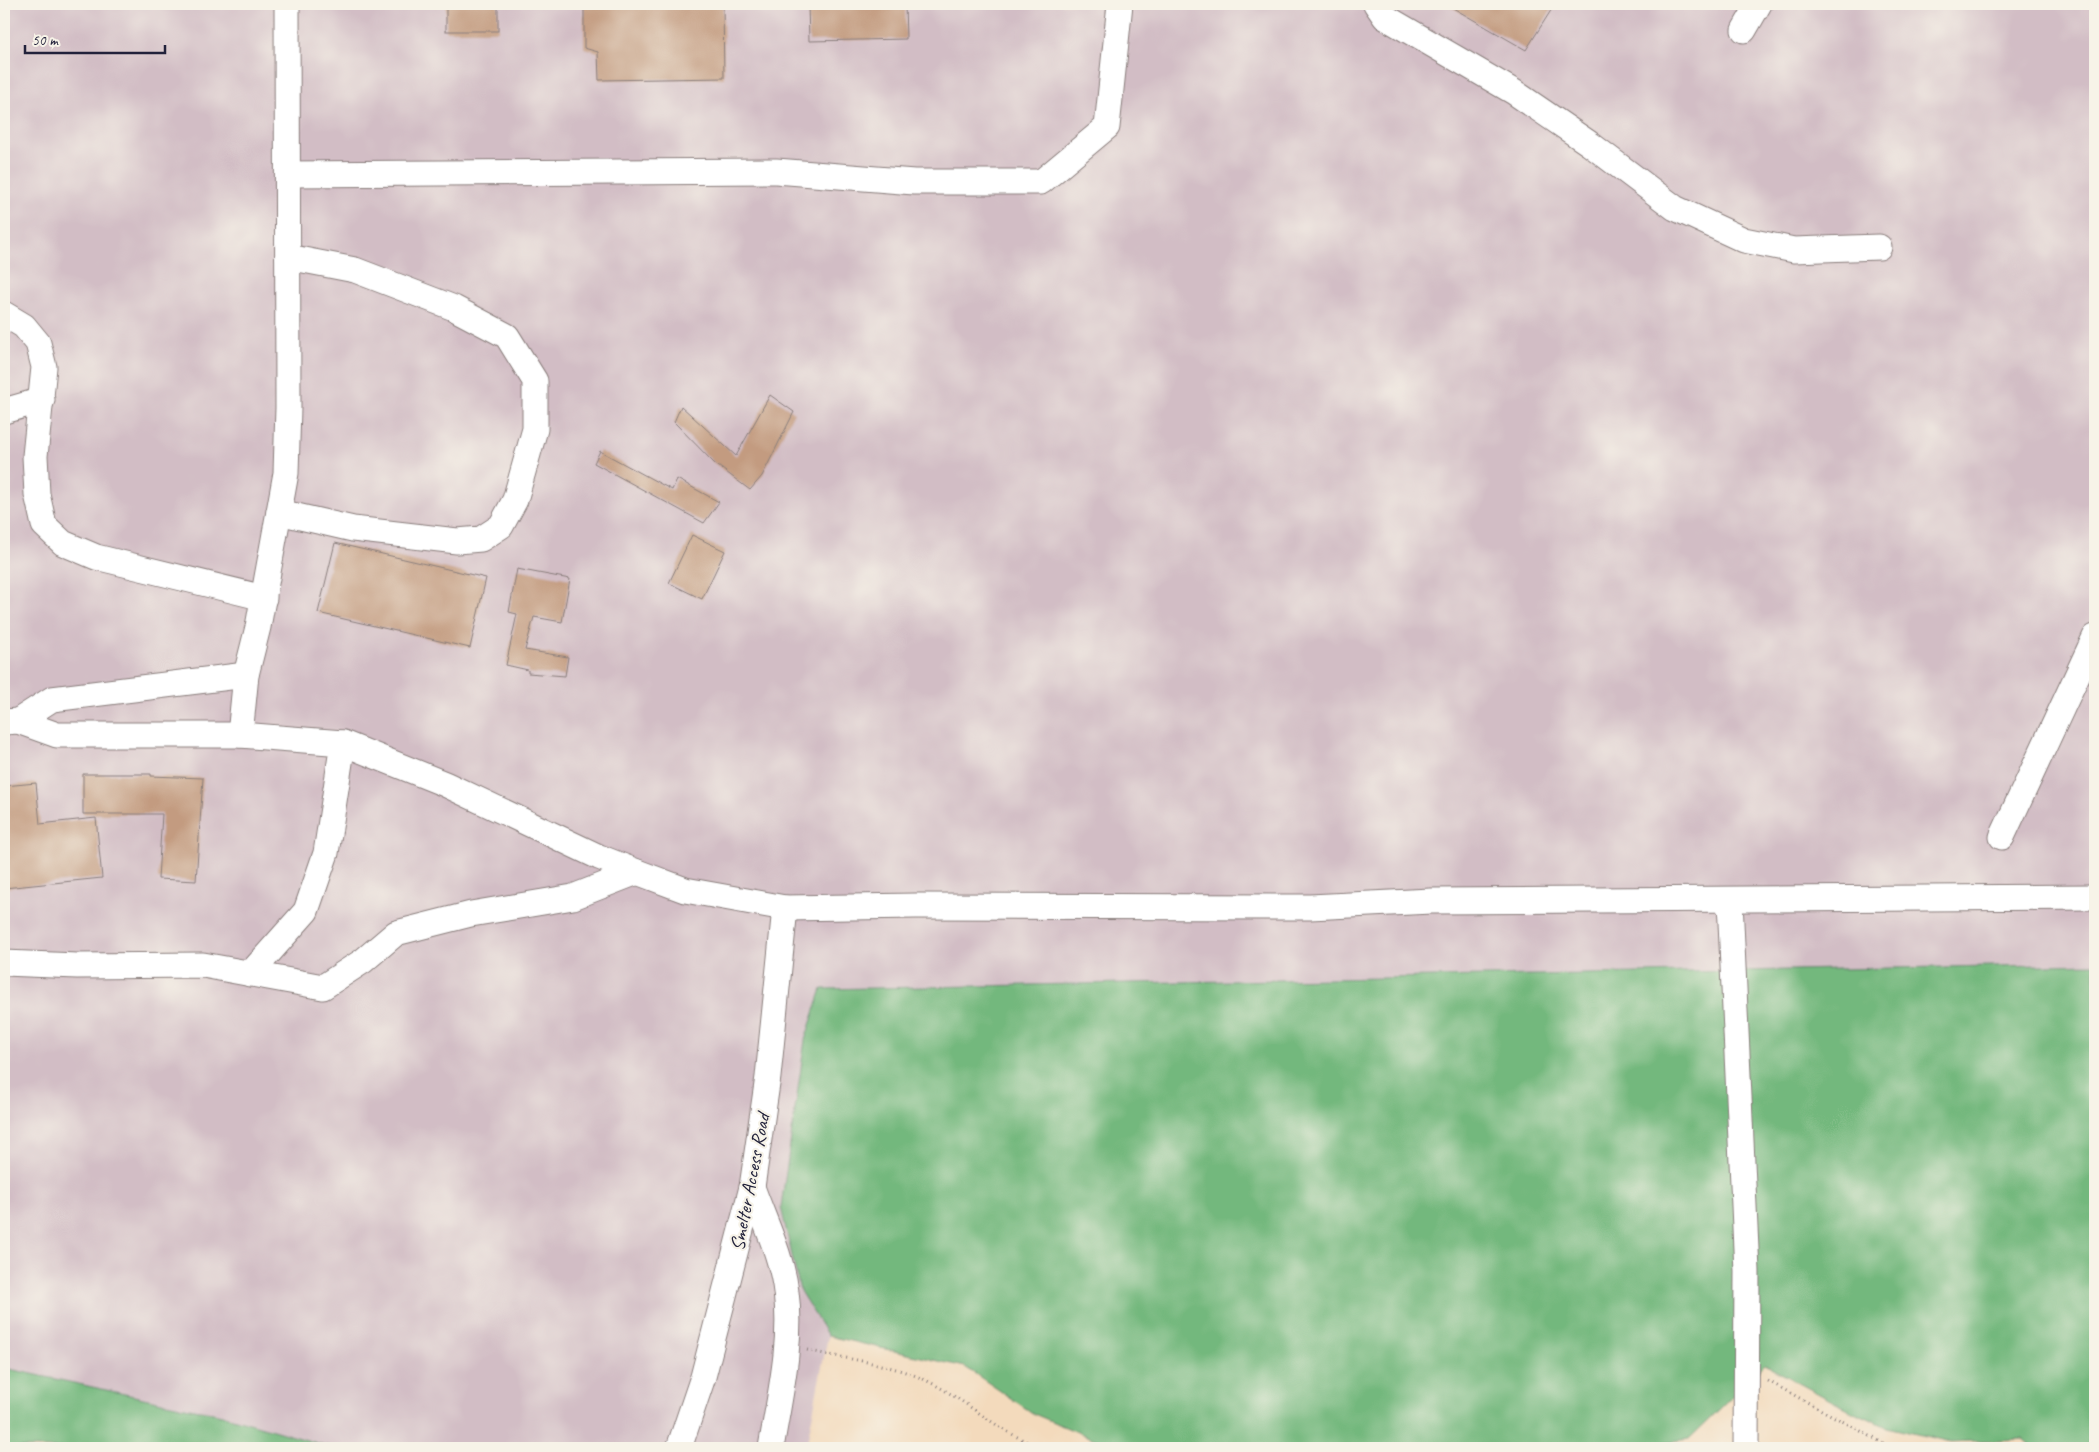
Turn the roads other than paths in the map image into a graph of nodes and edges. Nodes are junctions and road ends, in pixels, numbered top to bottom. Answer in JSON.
{"nodes":[{"id":1,"x":288,"y":4,"type":"edge"},
{"id":2,"x":1120,"y":4,"type":"edge"},
{"id":3,"x":1376,"y":4,"type":"edge"},
{"id":4,"x":1759,"y":4,"type":"edge"},
{"id":5,"x":1744,"y":30,"type":"dead end"},
{"id":6,"x":288,"y":174,"type":"junction"},
{"id":7,"x":1878,"y":247,"type":"dead end"},
{"id":8,"x":288,"y":257,"type":"junction"},
{"id":9,"x":4,"y":314,"type":"edge"},
{"id":10,"x":42,"y":400,"type":"junction"},
{"id":11,"x":4,"y":411,"type":"edge"},
{"id":12,"x":279,"y":512,"type":"junction"},
{"id":13,"x":264,"y":598,"type":"junction"},
{"id":14,"x":2095,"y":637,"type":"edge"},
{"id":15,"x":246,"y":675,"type":"junction"},
{"id":16,"x":11,"y":722,"type":"edge"},
{"id":17,"x":240,"y":734,"type":"junction"},
{"id":18,"x":343,"y":743,"type":"junction"},
{"id":19,"x":2002,"y":837,"type":"dead end"},
{"id":20,"x":637,"y":872,"type":"junction"},
{"id":21,"x":2095,"y":897,"type":"edge"},
{"id":22,"x":1730,"y":900,"type":"junction"},
{"id":23,"x":785,"y":908,"type":"junction"},
{"id":24,"x":4,"y":962,"type":"edge"},
{"id":25,"x":250,"y":974,"type":"junction"},
{"id":26,"x":752,"y":1187,"type":"junction"},
{"id":27,"x":679,"y":1448,"type":"edge"},
{"id":28,"x":771,"y":1448,"type":"edge"},
{"id":29,"x":1746,"y":1448,"type":"edge"}],
"edges":[{"from":1,"to":6,"type":"lane"},
{"from":2,"to":6,"type":"lane"},
{"from":3,"to":7,"type":"lane"},
{"from":4,"to":5,"type":"lane"},
{"from":6,"to":8,"type":"lane"},
{"from":8,"to":12,"type":"lane"},
{"from":8,"to":12,"type":"lane"},
{"from":9,"to":10,"type":"lane"},
{"from":10,"to":11,"type":"lane"},
{"from":10,"to":13,"type":"lane"},
{"from":12,"to":13,"type":"lane"},
{"from":13,"to":15,"type":"lane"},
{"from":14,"to":19,"type":"lane"},
{"from":15,"to":16,"type":"lane"},
{"from":15,"to":17,"type":"lane"},
{"from":16,"to":17,"type":"lane"},
{"from":17,"to":18,"type":"lane"},
{"from":18,"to":20,"type":"lane"},
{"from":18,"to":25,"type":"lane"},
{"from":20,"to":23,"type":"lane"},
{"from":20,"to":25,"type":"lane"},
{"from":21,"to":22,"type":"lane"},
{"from":22,"to":23,"type":"lane"},
{"from":22,"to":29,"type":"lane"},
{"from":23,"to":26,"type":"lane","name":"Smelter Access Road"},
{"from":24,"to":25,"type":"lane"},
{"from":26,"to":27,"type":"lane","name":"Smelter Access Road"},
{"from":26,"to":28,"type":"lane"}]}
